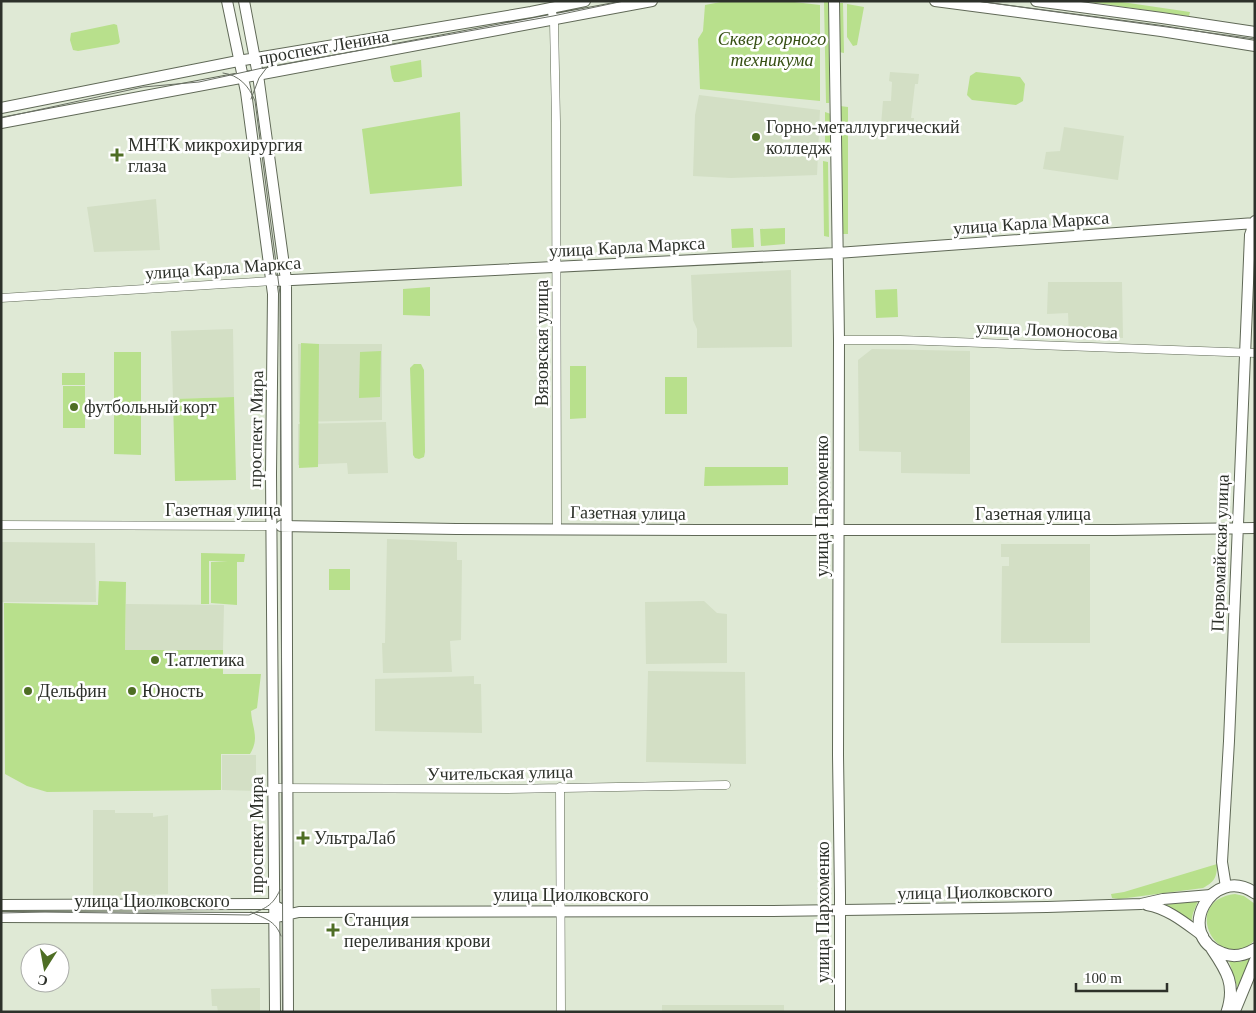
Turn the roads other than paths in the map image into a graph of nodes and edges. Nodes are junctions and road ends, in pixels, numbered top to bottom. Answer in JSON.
{"nodes":[{"id":1,"x":227,"y":1,"type":"edge"},
{"id":2,"x":244,"y":1,"type":"edge"},
{"id":3,"x":585,"y":1,"type":"edge"},
{"id":4,"x":652,"y":1,"type":"edge"},
{"id":5,"x":834,"y":1,"type":"edge"},
{"id":6,"x":935,"y":1,"type":"edge"},
{"id":7,"x":1036,"y":1,"type":"edge"},
{"id":8,"x":551,"y":8,"type":"junction"},
{"id":9,"x":554,"y":21,"type":"junction"},
{"id":10,"x":1255,"y":32,"type":"edge"},
{"id":11,"x":1255,"y":46,"type":"edge"},
{"id":12,"x":255,"y":58,"type":"junction"},
{"id":13,"x":238,"y":61,"type":"junction"},
{"id":14,"x":258,"y":75,"type":"junction"},
{"id":15,"x":243,"y":78,"type":"junction"},
{"id":16,"x":1,"y":108,"type":"edge"},
{"id":17,"x":1,"y":123,"type":"edge"},
{"id":18,"x":1254,"y":223,"type":"edge"},
{"id":19,"x":837,"y":253,"type":"junction"},
{"id":20,"x":557,"y":267,"type":"junction"},
{"id":21,"x":286,"y":280,"type":"junction"},
{"id":22,"x":272,"y":281,"type":"junction"},
{"id":23,"x":1,"y":298,"type":"edge"},
{"id":24,"x":839,"y":340,"type":"junction"},
{"id":25,"x":1250,"y":353,"type":"edge"},
{"id":26,"x":1,"y":525,"type":"edge"},
{"id":27,"x":272,"y":526,"type":"junction"},
{"id":28,"x":286,"y":526,"type":"junction"},
{"id":29,"x":557,"y":528,"type":"junction"},
{"id":30,"x":1237,"y":528,"type":"junction"},
{"id":31,"x":1255,"y":528,"type":"edge"},
{"id":32,"x":839,"y":530,"type":"junction"},
{"id":33,"x":726,"y":785,"type":"dead end"},
{"id":34,"x":560,"y":787,"type":"junction"},
{"id":35,"x":273,"y":788,"type":"junction"},
{"id":36,"x":286,"y":788,"type":"junction"},
{"id":37,"x":1255,"y":883,"type":"edge"},
{"id":38,"x":1226,"y":887,"type":"junction"},
{"id":39,"x":1243,"y":887,"type":"junction"},
{"id":40,"x":1255,"y":894,"type":"edge"},
{"id":41,"x":1211,"y":895,"type":"junction"},
{"id":42,"x":274,"y":904,"type":"junction"},
{"id":43,"x":1141,"y":904,"type":"junction"},
{"id":44,"x":1,"y":905,"type":"edge"},
{"id":45,"x":840,"y":910,"type":"junction"},
{"id":46,"x":561,"y":911,"type":"junction"},
{"id":47,"x":288,"y":914,"type":"junction"},
{"id":48,"x":1,"y":917,"type":"edge"},
{"id":49,"x":273,"y":918,"type":"junction"},
{"id":50,"x":1206,"y":941,"type":"junction"},
{"id":51,"x":1255,"y":949,"type":"edge"},
{"id":52,"x":1255,"y":961,"type":"edge"},
{"id":53,"x":275,"y":1012,"type":"edge"},
{"id":54,"x":288,"y":1012,"type":"edge"},
{"id":55,"x":561,"y":1012,"type":"edge"},
{"id":56,"x":840,"y":1012,"type":"edge"},
{"id":57,"x":1227,"y":1012,"type":"edge"},
{"id":58,"x":1234,"y":1012,"type":"edge"}],
"edges":[{"from":1,"to":13,"type":"main road","name":"проспект Мира"},
{"from":2,"to":12,"type":"main road","name":"проспект Мира"},
{"from":3,"to":8,"type":"main road","name":"проспект Ленина"},
{"from":4,"to":9,"type":"main road","name":"проспект Ленина"},
{"from":5,"to":19,"type":"main road","name":"улица Пархоменко"},
{"from":6,"to":11,"type":"main road"},
{"from":7,"to":10,"type":"main road"},
{"from":8,"to":9,"type":"street","name":"Вязовская улица"},
{"from":8,"to":12,"type":"main road","name":"проспект Ленина"},
{"from":9,"to":14,"type":"main road","name":"проспект Ленина"},
{"from":9,"to":20,"type":"street","name":"Вязовская улица"},
{"from":12,"to":13,"type":"main road","name":"проспект Ленина"},
{"from":12,"to":14,"type":"main road","name":"проспект Мира"},
{"from":13,"to":15,"type":"main road","name":"проспект Мира"},
{"from":13,"to":16,"type":"main road","name":"проспект Ленина"},
{"from":14,"to":15,"type":"main road","name":"проспект Ленина"},
{"from":14,"to":21,"type":"main road","name":"проспект Мира"},
{"from":15,"to":17,"type":"main road","name":"проспект Ленина"},
{"from":15,"to":22,"type":"main road","name":"проспект Мира"},
{"from":18,"to":19,"type":"main road","name":"улица Карла Маркса"},
{"from":18,"to":25,"type":"main road","name":"Первомайская улица"},
{"from":19,"to":20,"type":"main road","name":"улица Карла Маркса"},
{"from":19,"to":24,"type":"main road","name":"улица Пархоменко"},
{"from":20,"to":21,"type":"main road","name":"улица Карла Маркса"},
{"from":20,"to":29,"type":"street","name":"Вязовская улица"},
{"from":21,"to":22,"type":"main road","name":"улица Карла Маркса"},
{"from":21,"to":28,"type":"main road","name":"проспект Мира"},
{"from":22,"to":23,"type":"street","name":"улица Карла Маркса"},
{"from":22,"to":27,"type":"main road","name":"проспект Мира"},
{"from":24,"to":25,"type":"street","name":"улица Ломоносова"},
{"from":24,"to":32,"type":"main road","name":"улица Пархоменко"},
{"from":25,"to":30,"type":"main road","name":"Первомайская улица"},
{"from":26,"to":27,"type":"street","name":"Газетная улица"},
{"from":27,"to":28,"type":"main road","name":"Газетная улица"},
{"from":27,"to":35,"type":"main road","name":"проспект Мира"},
{"from":28,"to":29,"type":"main road","name":"Газетная улица"},
{"from":28,"to":36,"type":"main road","name":"проспект Мира"},
{"from":29,"to":32,"type":"main road","name":"Газетная улица"},
{"from":30,"to":31,"type":"main road","name":"Газетная улица"},
{"from":30,"to":32,"type":"main road","name":"Газетная улица"},
{"from":30,"to":38,"type":"main road","name":"Первомайская улица"},
{"from":32,"to":45,"type":"main road","name":"улица Пархоменко"},
{"from":33,"to":34,"type":"street","name":"Учительская улица"},
{"from":34,"to":36,"type":"street","name":"Учительская улица"},
{"from":34,"to":46,"type":"street"},
{"from":35,"to":36,"type":"street","name":"Учительская улица"},
{"from":35,"to":42,"type":"main road","name":"проспект Мира"},
{"from":36,"to":47,"type":"main road","name":"проспект Мира"},
{"from":37,"to":39,"type":"main road"},
{"from":38,"to":39,"type":"main road"},
{"from":38,"to":41,"type":"main road"},
{"from":39,"to":40,"type":"main road"},
{"from":41,"to":43,"type":"main road","name":"улица Циолковского"},
{"from":41,"to":50,"type":"main road"},
{"from":42,"to":44,"type":"main road","name":"улица Циолковского"},
{"from":42,"to":47,"type":"main road"},
{"from":42,"to":49,"type":"main road","name":"проспект Мира"},
{"from":43,"to":45,"type":"main road","name":"улица Циолковского"},
{"from":43,"to":50,"type":"main road","name":"улица Циолковского"},
{"from":45,"to":46,"type":"main road","name":"улица Циолковского"},
{"from":45,"to":56,"type":"main road","name":"улица Пархоменко"},
{"from":46,"to":47,"type":"main road","name":"улица Циолковского"},
{"from":46,"to":55,"type":"street"},
{"from":47,"to":49,"type":"main road","name":"улица Циолковского"},
{"from":47,"to":54,"type":"main road","name":"проспект Мира"},
{"from":48,"to":49,"type":"main road","name":"улица Циолковского"},
{"from":49,"to":53,"type":"main road","name":"проспект Мира"},
{"from":50,"to":51,"type":"main road"},
{"from":50,"to":57,"type":"main road"},
{"from":52,"to":58,"type":"main road"}]}
